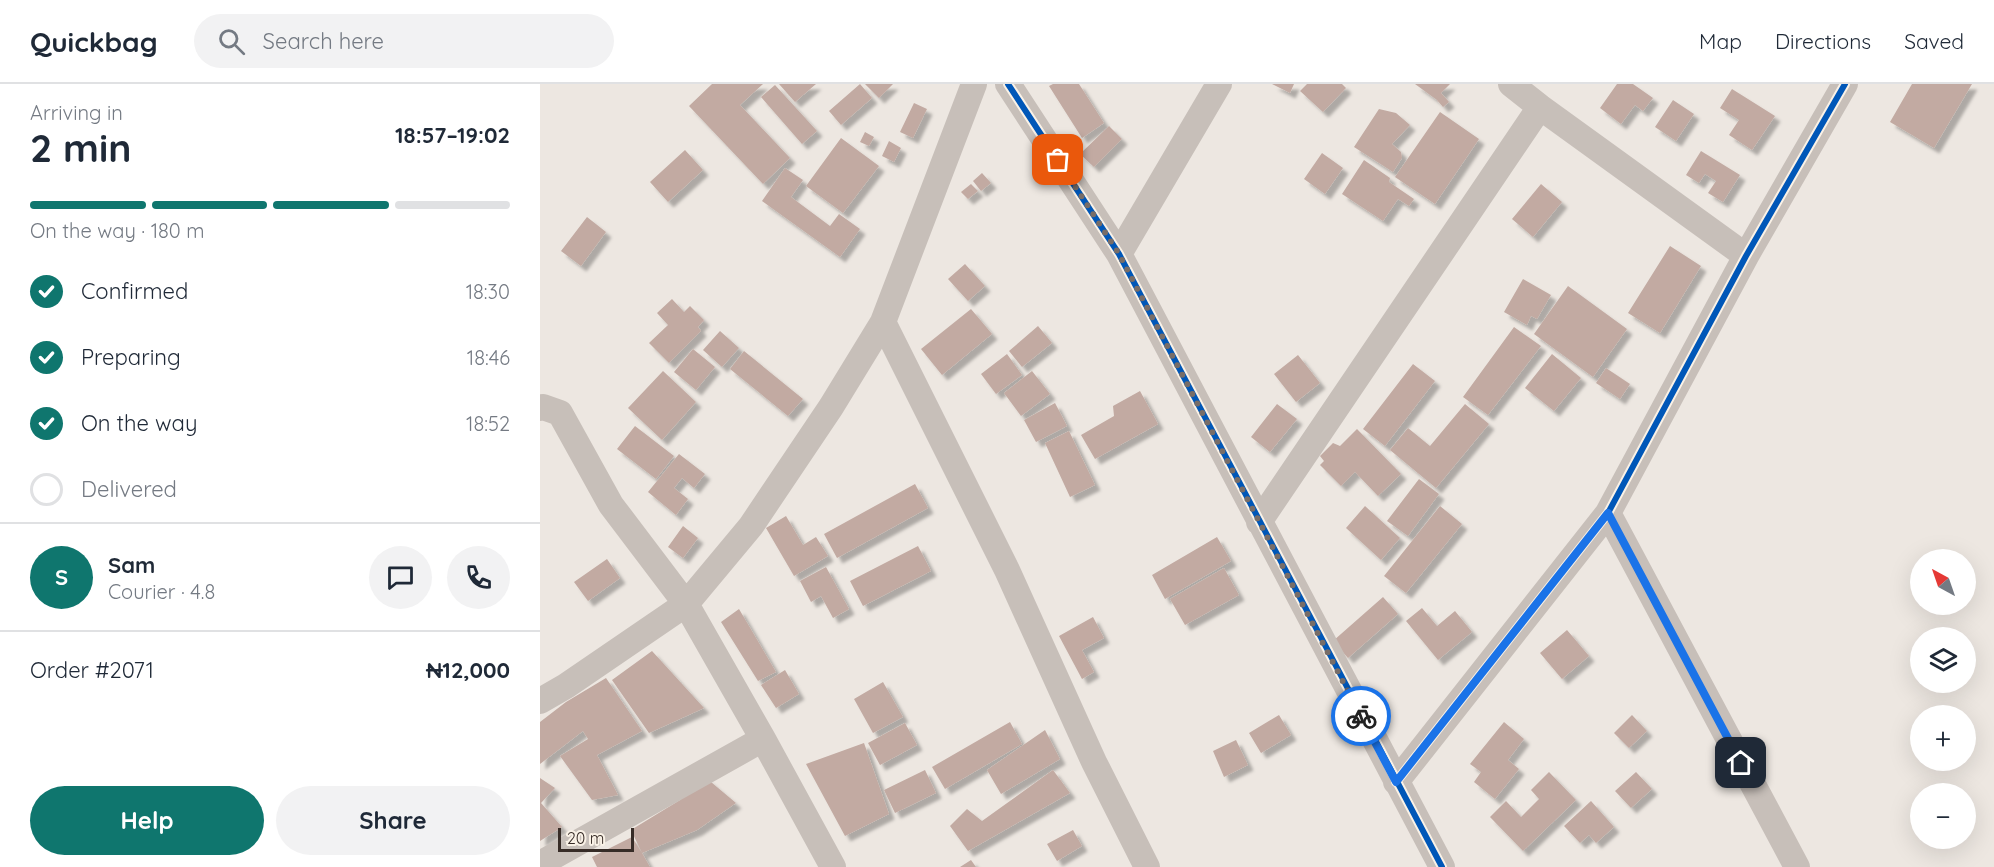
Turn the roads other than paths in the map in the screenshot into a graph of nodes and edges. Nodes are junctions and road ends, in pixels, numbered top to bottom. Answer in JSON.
{"nodes":[{"id":1,"x":974,"y":84,"type":"edge"},
{"id":2,"x":1008,"y":84,"type":"edge"},
{"id":3,"x":1219,"y":84,"type":"edge"},
{"id":4,"x":1511,"y":84,"type":"edge"},
{"id":5,"x":1845,"y":84,"type":"edge"},
{"id":6,"x":1540,"y":107,"type":"junction"},
{"id":7,"x":1119,"y":254,"type":"junction"},
{"id":8,"x":1746,"y":256,"type":"junction"},
{"id":9,"x":883,"y":322,"type":"junction"},
{"id":10,"x":540,"y":408,"type":"edge"},
{"id":11,"x":1608,"y":513,"type":"junction"},
{"id":12,"x":1259,"y":522,"type":"junction"},
{"id":13,"x":686,"y":604,"type":"junction"},
{"id":14,"x":540,"y":701,"type":"edge"},
{"id":15,"x":763,"y":739,"type":"junction"},
{"id":16,"x":1396,"y":782,"type":"junction"},
{"id":17,"x":540,"y":864,"type":"edge"},
{"id":18,"x":833,"y":867,"type":"edge"},
{"id":19,"x":1147,"y":867,"type":"edge"},
{"id":20,"x":1442,"y":867,"type":"edge"},
{"id":21,"x":1797,"y":867,"type":"edge"}],
"edges":[{"from":1,"to":9,"type":"street"},
{"from":2,"to":7,"type":"street"},
{"from":3,"to":7,"type":"street"},
{"from":4,"to":6,"type":"street"},
{"from":5,"to":8,"type":"street"},
{"from":6,"to":8,"type":"street"},
{"from":6,"to":12,"type":"street"},
{"from":7,"to":12,"type":"street"},
{"from":8,"to":11,"type":"street"},
{"from":9,"to":13,"type":"street"},
{"from":9,"to":19,"type":"street"},
{"from":10,"to":13,"type":"street"},
{"from":11,"to":16,"type":"street"},
{"from":11,"to":21,"type":"street"},
{"from":12,"to":16,"type":"street"},
{"from":13,"to":14,"type":"street"},
{"from":13,"to":15,"type":"street"},
{"from":15,"to":17,"type":"street"},
{"from":15,"to":18,"type":"street"},
{"from":16,"to":20,"type":"street"}]}
